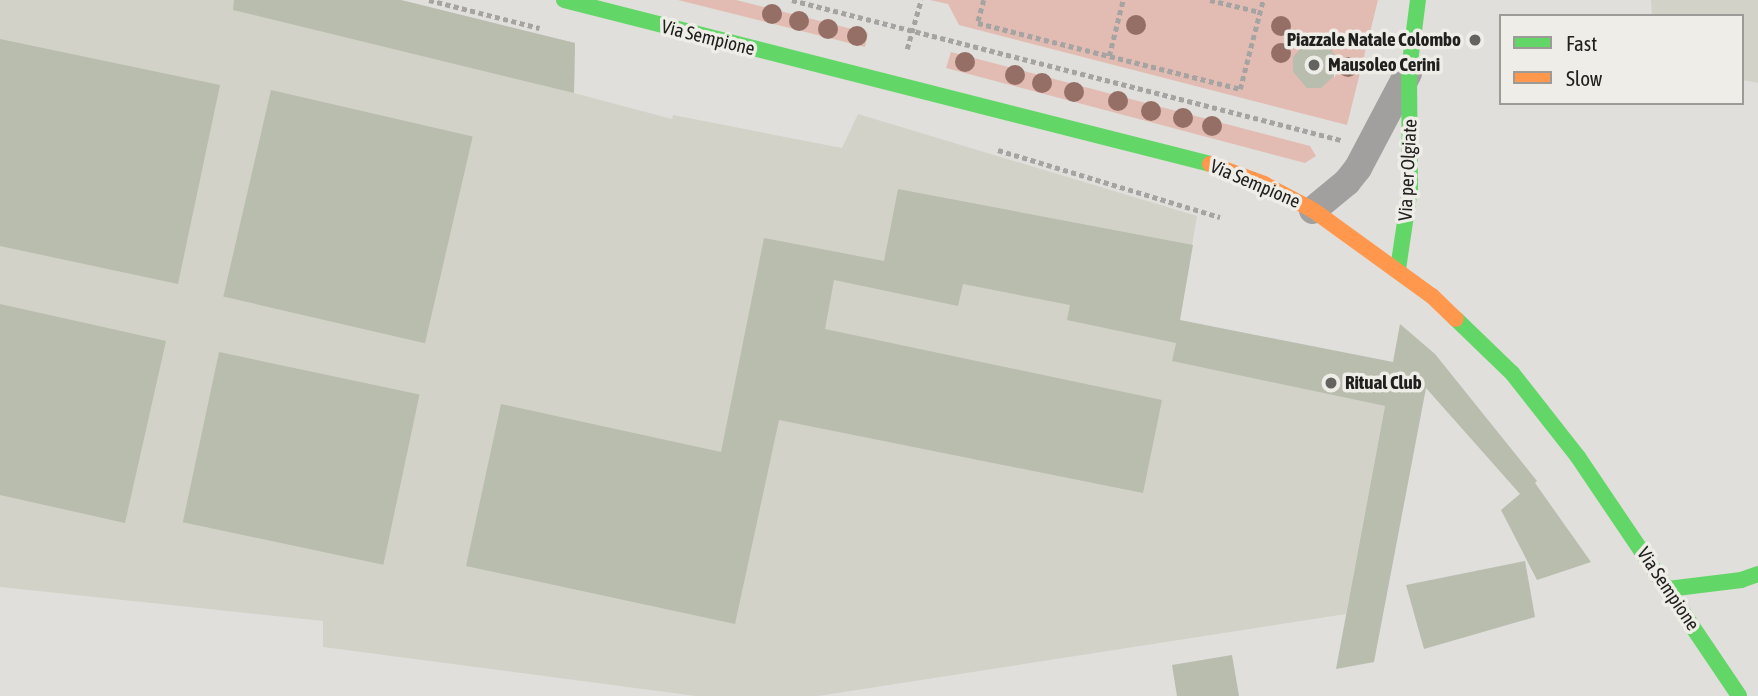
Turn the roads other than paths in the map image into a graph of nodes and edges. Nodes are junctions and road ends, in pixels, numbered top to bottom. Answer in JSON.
{"nodes":[{"id":1,"x":564,"y":0,"type":"edge"},
{"id":2,"x":1418,"y":0,"type":"edge"},
{"id":3,"x":1409,"y":71,"type":"junction"},
{"id":4,"x":1313,"y":210,"type":"junction"},
{"id":5,"x":1398,"y":270,"type":"junction"},
{"id":6,"x":1758,"y":574,"type":"edge"},
{"id":7,"x":1668,"y":589,"type":"junction"},
{"id":8,"x":1739,"y":696,"type":"edge"}],
"edges":[{"from":1,"to":4,"type":"main road","name":"Via Sempione"},
{"from":2,"to":3,"type":"main road","name":"Via per Olgiate"},
{"from":3,"to":4,"type":"street","name":"Via per Olgiate"},
{"from":3,"to":5,"type":"main road","name":"Via per Olgiate"},
{"from":4,"to":5,"type":"main road","name":"Via Sempione"},
{"from":5,"to":7,"type":"main road","name":"Via Sempione"},
{"from":6,"to":7,"type":"main road"},
{"from":7,"to":8,"type":"main road","name":"Via Sempione"}]}
